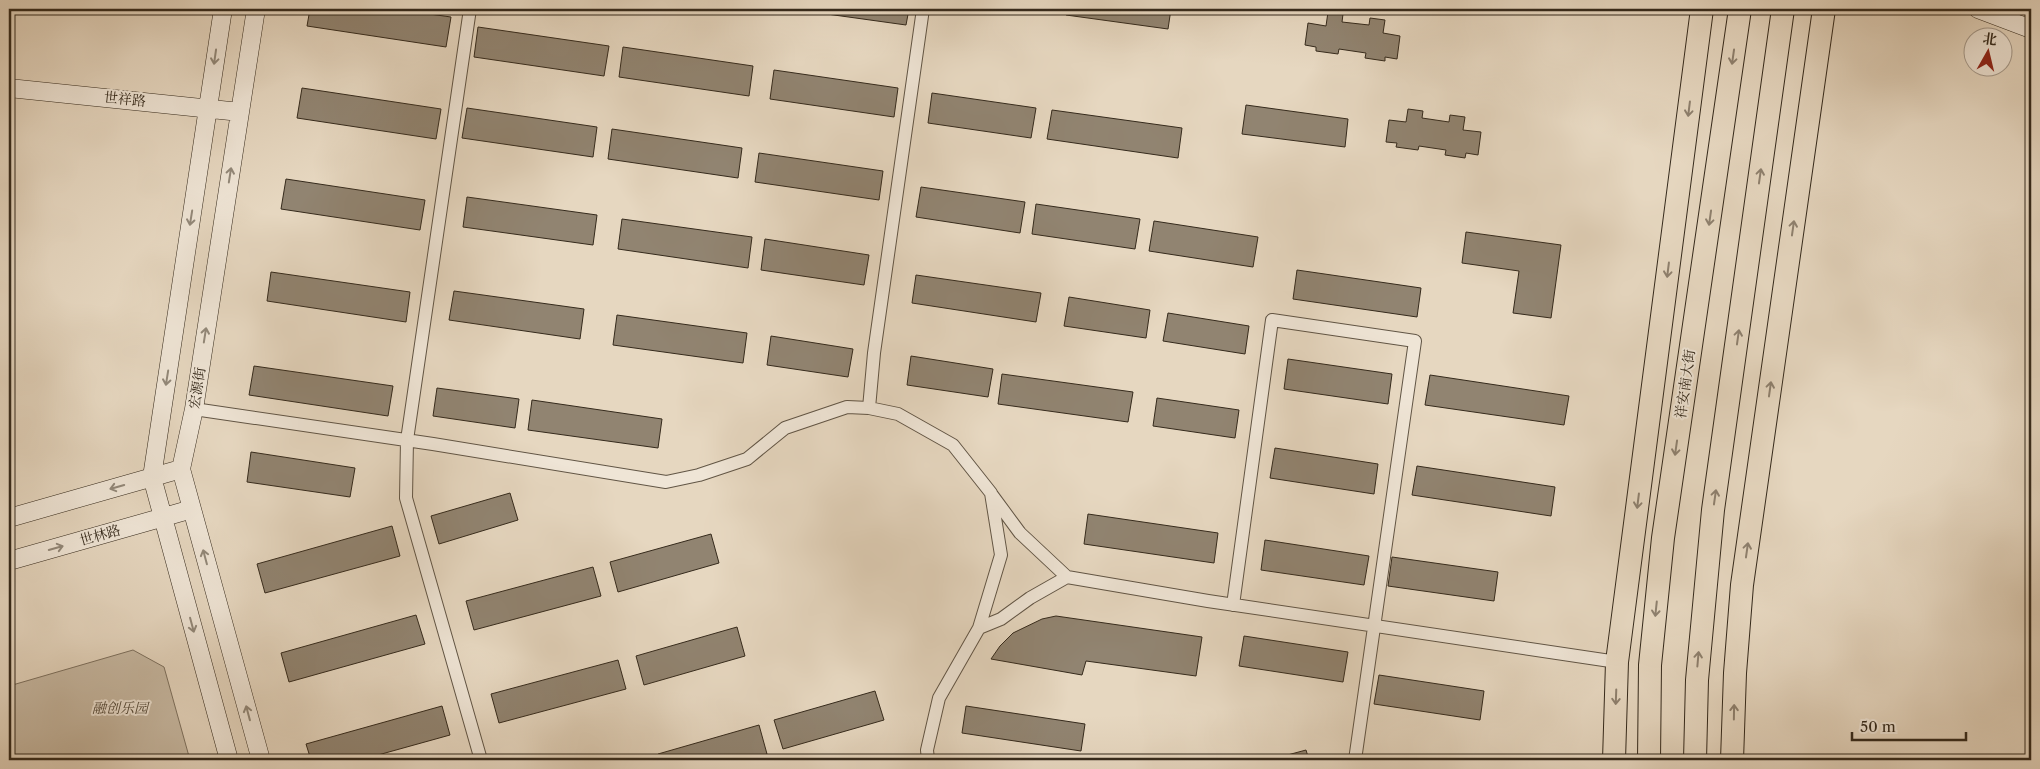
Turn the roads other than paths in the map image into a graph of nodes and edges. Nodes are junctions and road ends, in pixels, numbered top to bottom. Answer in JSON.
{"nodes":[{"id":1,"x":223,"y":9,"type":"edge"},
{"id":2,"x":256,"y":9,"type":"edge"},
{"id":3,"x":470,"y":9,"type":"edge"},
{"id":4,"x":923,"y":9,"type":"edge"},
{"id":5,"x":1702,"y":9,"type":"edge"},
{"id":6,"x":1740,"y":9,"type":"edge"},
{"id":7,"x":1783,"y":9,"type":"edge"},
{"id":8,"x":1824,"y":9,"type":"edge"},
{"id":9,"x":1978,"y":9,"type":"edge"},
{"id":10,"x":2031,"y":29,"type":"edge"},
{"id":11,"x":9,"y":88,"type":"edge"},
{"id":12,"x":208,"y":108,"type":"junction"},
{"id":13,"x":240,"y":112,"type":"junction"},
{"id":14,"x":869,"y":408,"type":"junction"},
{"id":15,"x":194,"y":409,"type":"junction"},
{"id":16,"x":407,"y":440,"type":"junction"},
{"id":17,"x":181,"y":469,"type":"junction"},
{"id":18,"x":152,"y":477,"type":"junction"},
{"id":19,"x":991,"y":493,"type":"junction"},
{"id":20,"x":192,"y":509,"type":"junction"},
{"id":21,"x":9,"y":518,"type":"edge"},
{"id":22,"x":163,"y":518,"type":"junction"},
{"id":23,"x":9,"y":561,"type":"edge"},
{"id":24,"x":1067,"y":577,"type":"junction"},
{"id":25,"x":1233,"y":605,"type":"junction"},
{"id":26,"x":1373,"y":625,"type":"junction"},
{"id":27,"x":979,"y":628,"type":"junction"},
{"id":28,"x":1617,"y":662,"type":"junction"},
{"id":29,"x":229,"y":760,"type":"edge"},
{"id":30,"x":261,"y":760,"type":"edge"},
{"id":31,"x":481,"y":760,"type":"edge"},
{"id":32,"x":928,"y":760,"type":"edge"},
{"id":33,"x":1355,"y":760,"type":"edge"},
{"id":34,"x":1614,"y":760,"type":"edge"},
{"id":35,"x":1649,"y":760,"type":"edge"},
{"id":36,"x":1695,"y":760,"type":"edge"},
{"id":37,"x":1732,"y":760,"type":"edge"}],
"edges":[{"from":1,"to":12,"type":"main road","one_way":true},
{"from":2,"to":13,"type":"main road","name":"宏源街"},
{"from":3,"to":16,"type":"street"},
{"from":4,"to":14,"type":"street"},
{"from":5,"to":28,"type":"highway","one_way":true},
{"from":6,"to":35,"type":"highway","name":"祥安南大街","one_way":true},
{"from":36,"to":7,"type":"highway","one_way":true},
{"from":37,"to":8,"type":"highway","one_way":true},
{"from":9,"to":10,"type":"main road"},
{"from":11,"to":12,"type":"main road","name":"世祥路"},
{"from":12,"to":13,"type":"main road","name":"世祥路"},
{"from":12,"to":18,"type":"main road","one_way":true},
{"from":15,"to":13,"type":"main road","name":"宏源街","one_way":true},
{"from":14,"to":16,"type":"street"},
{"from":14,"to":19,"type":"street"},
{"from":15,"to":16,"type":"street"},
{"from":15,"to":17,"type":"main road","name":"宏源街"},
{"from":16,"to":31,"type":"street"},
{"from":17,"to":18,"type":"main road"},
{"from":17,"to":20,"type":"main road","name":"宏源街"},
{"from":18,"to":21,"type":"main road","one_way":true},
{"from":18,"to":22,"type":"main road"},
{"from":19,"to":24,"type":"street"},
{"from":19,"to":27,"type":"street"},
{"from":20,"to":22,"type":"main road","name":"世林路"},
{"from":30,"to":20,"type":"main road","name":"宏源街","one_way":true},
{"from":23,"to":22,"type":"main road","name":"世林路","one_way":true},
{"from":22,"to":29,"type":"main road","one_way":true},
{"from":24,"to":25,"type":"street"},
{"from":24,"to":27,"type":"street"},
{"from":25,"to":26,"type":"street"},
{"from":25,"to":26,"type":"street"},
{"from":26,"to":28,"type":"street"},
{"from":26,"to":33,"type":"street"},
{"from":27,"to":32,"type":"street"},
{"from":28,"to":34,"type":"highway","one_way":true}]}
